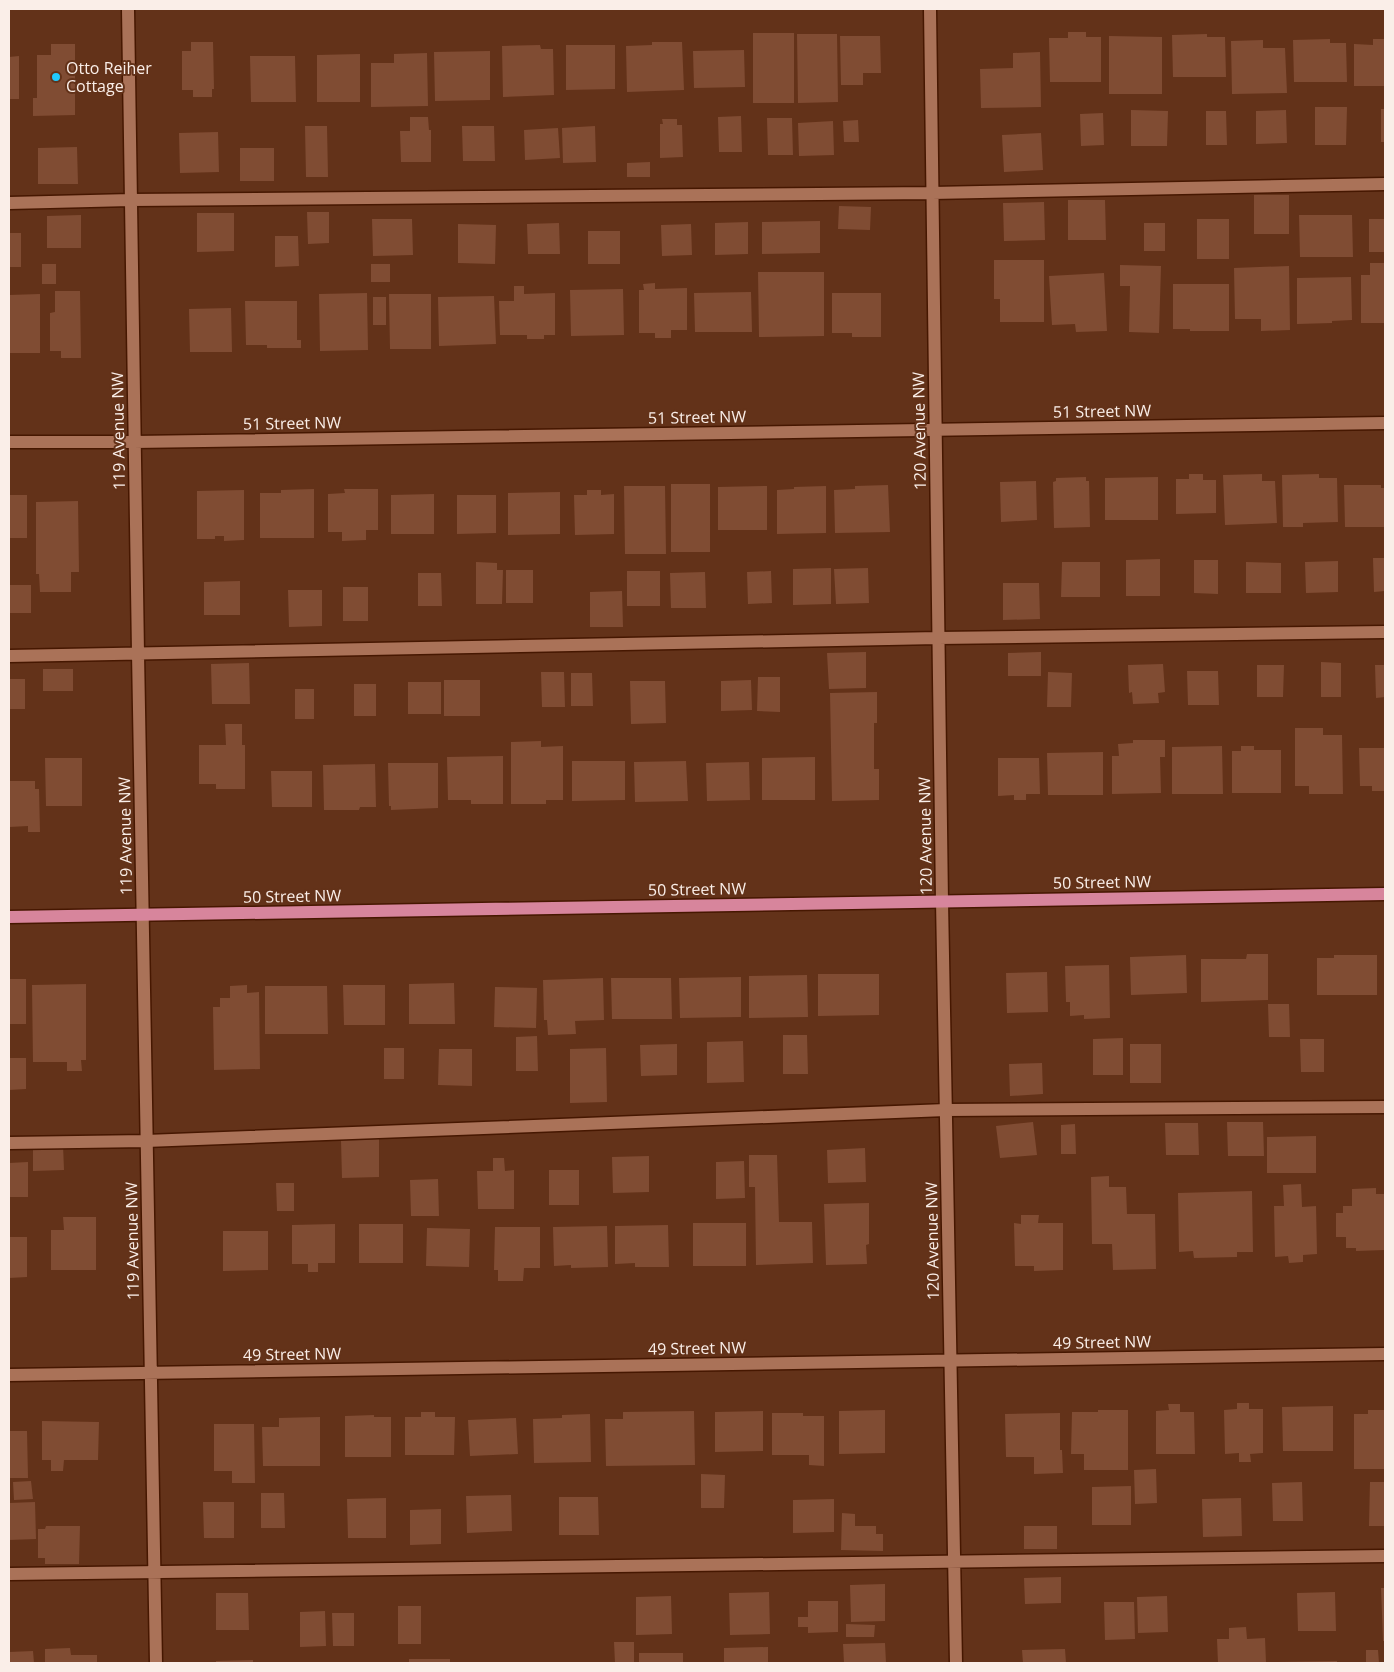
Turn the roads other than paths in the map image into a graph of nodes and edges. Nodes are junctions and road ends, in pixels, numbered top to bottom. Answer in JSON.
{"nodes":[{"id":1,"x":128,"y":9,"type":"edge"},
{"id":2,"x":930,"y":9,"type":"edge"},
{"id":3,"x":1385,"y":184,"type":"edge"},
{"id":4,"x":932,"y":193,"type":"junction"},
{"id":5,"x":131,"y":200,"type":"junction"},
{"id":6,"x":9,"y":203,"type":"edge"},
{"id":7,"x":1385,"y":424,"type":"edge"},
{"id":8,"x":935,"y":430,"type":"junction"},
{"id":9,"x":9,"y":442,"type":"edge"},
{"id":10,"x":134,"y":442,"type":"junction"},
{"id":11,"x":1385,"y":632,"type":"edge"},
{"id":12,"x":938,"y":638,"type":"junction"},
{"id":13,"x":138,"y":653,"type":"junction"},
{"id":14,"x":9,"y":656,"type":"edge"},
{"id":15,"x":1385,"y":894,"type":"edge"},
{"id":16,"x":942,"y":901,"type":"junction"},
{"id":17,"x":142,"y":915,"type":"junction"},
{"id":18,"x":9,"y":917,"type":"edge"},
{"id":19,"x":1385,"y":1107,"type":"edge"},
{"id":20,"x":946,"y":1110,"type":"junction"},
{"id":21,"x":146,"y":1141,"type":"junction"},
{"id":22,"x":9,"y":1143,"type":"edge"},
{"id":23,"x":1385,"y":1354,"type":"edge"},
{"id":24,"x":951,"y":1361,"type":"junction"},
{"id":25,"x":150,"y":1372,"type":"junction"},
{"id":26,"x":9,"y":1376,"type":"edge"},
{"id":27,"x":1385,"y":1556,"type":"edge"},
{"id":28,"x":954,"y":1562,"type":"junction"},
{"id":29,"x":154,"y":1572,"type":"junction"},
{"id":30,"x":9,"y":1574,"type":"edge"},
{"id":31,"x":156,"y":1663,"type":"edge"},
{"id":32,"x":956,"y":1663,"type":"edge"}],
"edges":[{"from":1,"to":5,"type":"street","name":"119 Avenue NW"},
{"from":2,"to":4,"type":"street","name":"120 Avenue NW"},
{"from":3,"to":4,"type":"street"},
{"from":4,"to":5,"type":"street"},
{"from":4,"to":8,"type":"street","name":"120 Avenue NW"},
{"from":5,"to":6,"type":"street"},
{"from":5,"to":10,"type":"street","name":"119 Avenue NW"},
{"from":7,"to":8,"type":"street","name":"51 Street NW"},
{"from":8,"to":10,"type":"street","name":"51 Street NW"},
{"from":8,"to":12,"type":"street","name":"120 Avenue NW"},
{"from":9,"to":10,"type":"street","name":"51 Street NW"},
{"from":10,"to":13,"type":"street","name":"119 Avenue NW"},
{"from":11,"to":12,"type":"street"},
{"from":12,"to":13,"type":"street"},
{"from":12,"to":16,"type":"street","name":"120 Avenue NW"},
{"from":13,"to":14,"type":"street"},
{"from":13,"to":17,"type":"street","name":"119 Avenue NW"},
{"from":15,"to":16,"type":"main road","name":"50 Street NW"},
{"from":16,"to":17,"type":"main road","name":"50 Street NW"},
{"from":16,"to":20,"type":"street","name":"120 Avenue NW"},
{"from":17,"to":18,"type":"main road","name":"50 Street NW"},
{"from":17,"to":21,"type":"street","name":"119 Avenue NW"},
{"from":19,"to":20,"type":"street"},
{"from":20,"to":21,"type":"street"},
{"from":20,"to":24,"type":"street","name":"120 Avenue NW"},
{"from":21,"to":22,"type":"street"},
{"from":21,"to":25,"type":"street","name":"119 Avenue NW"},
{"from":23,"to":24,"type":"street","name":"49 Street NW"},
{"from":24,"to":25,"type":"street","name":"49 Street NW"},
{"from":24,"to":28,"type":"street","name":"120 Avenue NW"},
{"from":25,"to":26,"type":"street","name":"49 Street NW"},
{"from":25,"to":29,"type":"street","name":"119 Avenue NW"},
{"from":27,"to":28,"type":"street"},
{"from":28,"to":29,"type":"street"},
{"from":28,"to":32,"type":"street","name":"120 Avenue NW"},
{"from":29,"to":30,"type":"street"},
{"from":29,"to":31,"type":"street","name":"119 Avenue NW"}]}
